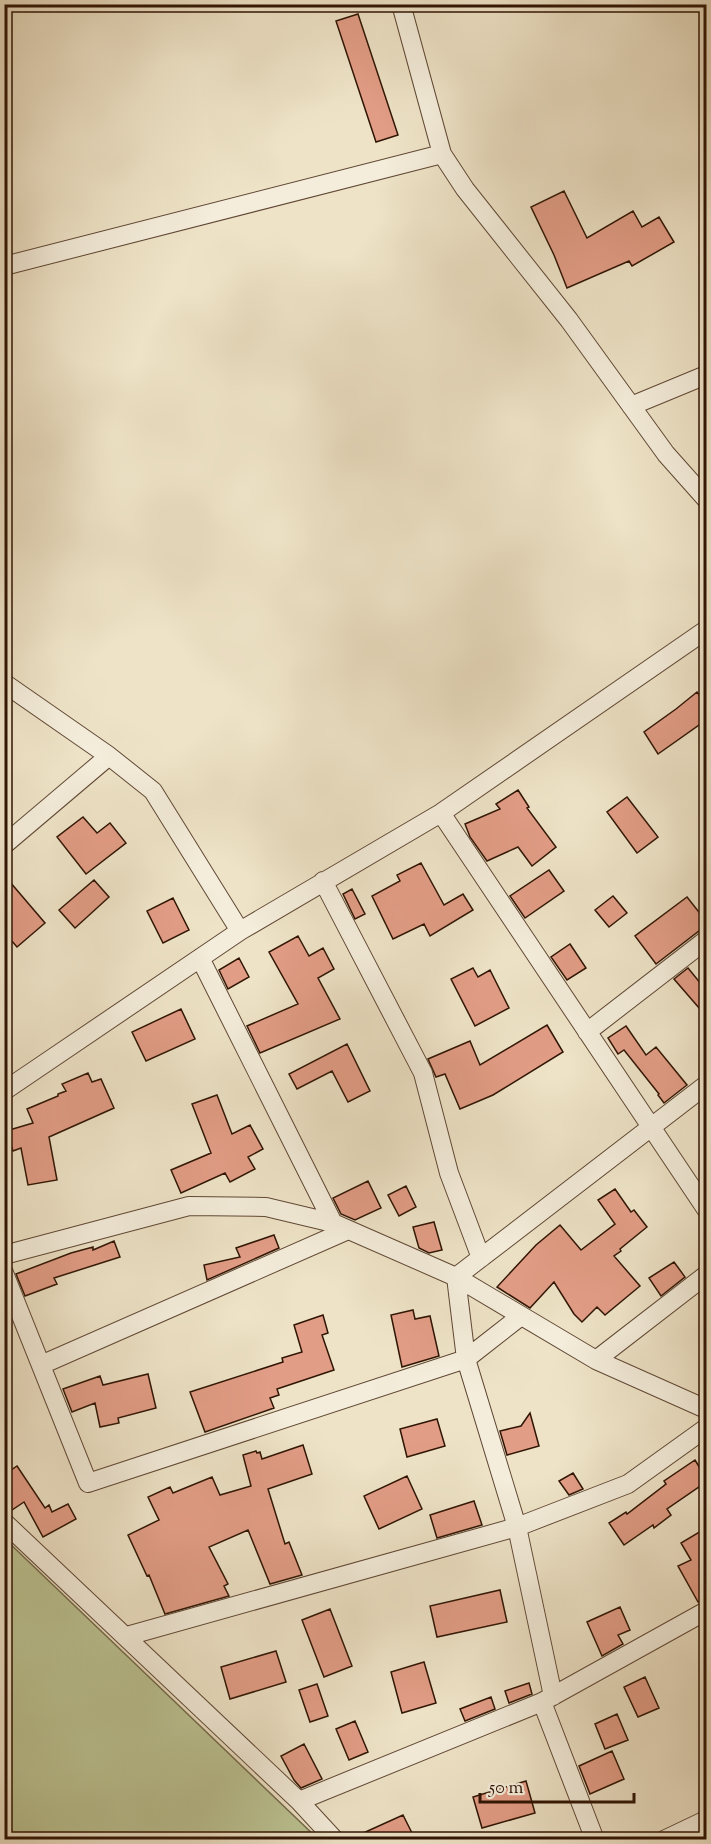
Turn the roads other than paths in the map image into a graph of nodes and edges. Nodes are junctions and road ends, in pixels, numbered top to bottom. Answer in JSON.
{"nodes":[{"id":1,"x":401,"y":4,"type":"edge"},
{"id":2,"x":442,"y":154,"type":"junction"},
{"id":3,"x":4,"y":266,"type":"edge"},
{"id":4,"x":706,"y":375,"type":"edge"},
{"id":5,"x":631,"y":406,"type":"junction"},
{"id":6,"x":706,"y":499,"type":"edge"},
{"id":7,"x":706,"y":630,"type":"edge"},
{"id":8,"x":4,"y":683,"type":"edge"},
{"id":9,"x":109,"y":756,"type":"junction"},
{"id":10,"x":441,"y":813,"type":"junction"},
{"id":11,"x":4,"y":844,"type":"edge"},
{"id":12,"x":323,"y":881,"type":"junction"},
{"id":13,"x":240,"y":931,"type":"junction"},
{"id":14,"x":706,"y":939,"type":"edge"},
{"id":15,"x":200,"y":958,"type":"junction"},
{"id":16,"x":587,"y":1032,"type":"junction"},
{"id":17,"x":706,"y":1085,"type":"edge"},
{"id":18,"x":4,"y":1091,"type":"edge"},
{"id":19,"x":652,"y":1126,"type":"junction"},
{"id":20,"x":706,"y":1209,"type":"edge"},
{"id":21,"x":340,"y":1226,"type":"junction"},
{"id":22,"x":4,"y":1255,"type":"edge"},
{"id":23,"x":481,"y":1258,"type":"junction"},
{"id":24,"x":4,"y":1273,"type":"edge"},
{"id":25,"x":706,"y":1275,"type":"edge"},
{"id":26,"x":456,"y":1277,"type":"junction"},
{"id":27,"x":521,"y":1316,"type":"junction"},
{"id":28,"x":466,"y":1359,"type":"junction"},
{"id":29,"x":596,"y":1360,"type":"junction"},
{"id":30,"x":41,"y":1365,"type":"junction"},
{"id":31,"x":706,"y":1409,"type":"edge"},
{"id":32,"x":706,"y":1428,"type":"edge"},
{"id":33,"x":4,"y":1522,"type":"edge"},
{"id":34,"x":517,"y":1527,"type":"junction"},
{"id":35,"x":706,"y":1611,"type":"edge"},
{"id":36,"x":127,"y":1636,"type":"junction"},
{"id":37,"x":547,"y":1699,"type":"junction"},
{"id":38,"x":299,"y":1801,"type":"junction"},
{"id":39,"x":706,"y":1821,"type":"edge"},
{"id":40,"x":335,"y":1839,"type":"edge"},
{"id":41,"x":595,"y":1839,"type":"edge"},
{"id":42,"x":664,"y":1839,"type":"edge"}],
"edges":[{"from":1,"to":2,"type":"street"},
{"from":2,"to":3,"type":"street"},
{"from":2,"to":5,"type":"street"},
{"from":4,"to":5,"type":"street"},
{"from":5,"to":6,"type":"street"},
{"from":7,"to":10,"type":"street"},
{"from":8,"to":9,"type":"street"},
{"from":9,"to":11,"type":"street"},
{"from":9,"to":13,"type":"street"},
{"from":10,"to":12,"type":"street"},
{"from":10,"to":16,"type":"street"},
{"from":12,"to":13,"type":"street"},
{"from":12,"to":23,"type":"street"},
{"from":13,"to":15,"type":"street"},
{"from":14,"to":16,"type":"street"},
{"from":15,"to":18,"type":"street"},
{"from":15,"to":21,"type":"street"},
{"from":16,"to":19,"type":"street"},
{"from":17,"to":19,"type":"street"},
{"from":19,"to":20,"type":"street"},
{"from":19,"to":23,"type":"street"},
{"from":21,"to":22,"type":"street"},
{"from":21,"to":26,"type":"street"},
{"from":21,"to":30,"type":"street"},
{"from":23,"to":26,"type":"street"},
{"from":24,"to":30,"type":"street"},
{"from":25,"to":29,"type":"street"},
{"from":26,"to":27,"type":"street"},
{"from":26,"to":28,"type":"street"},
{"from":27,"to":28,"type":"street"},
{"from":27,"to":29,"type":"street"},
{"from":28,"to":30,"type":"street"},
{"from":28,"to":34,"type":"street"},
{"from":29,"to":31,"type":"street"},
{"from":32,"to":34,"type":"street"},
{"from":33,"to":36,"type":"street"},
{"from":34,"to":36,"type":"street"},
{"from":34,"to":37,"type":"street"},
{"from":35,"to":37,"type":"street"},
{"from":36,"to":38,"type":"street"},
{"from":37,"to":38,"type":"street"},
{"from":37,"to":41,"type":"street"},
{"from":38,"to":40,"type":"street"},
{"from":39,"to":42,"type":"street"}]}
